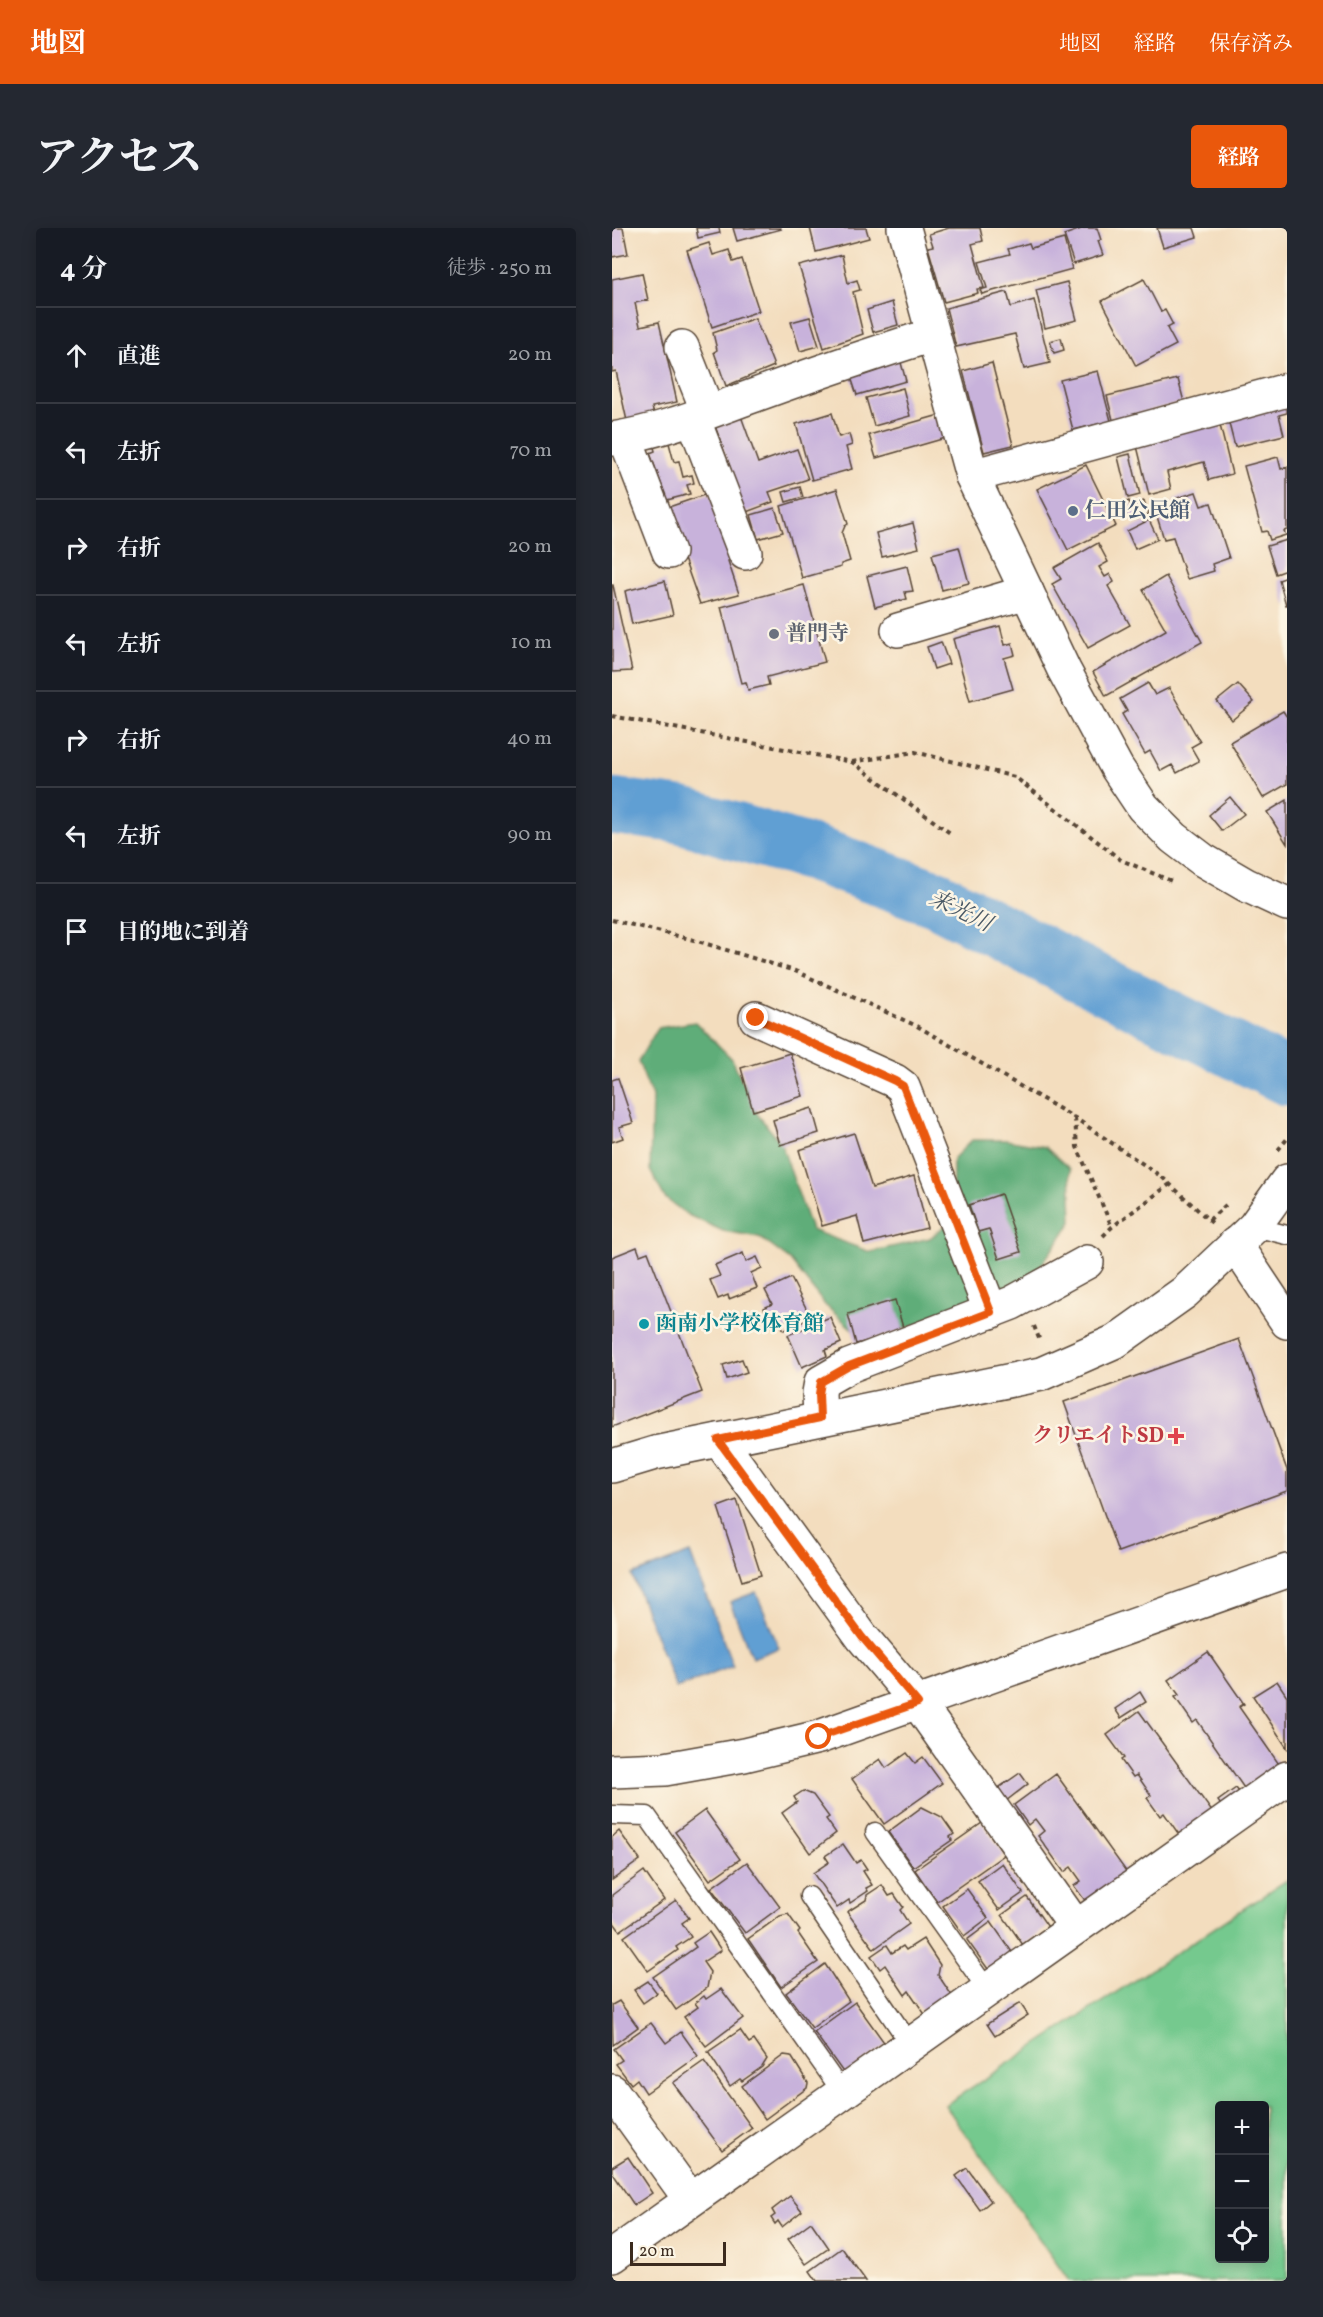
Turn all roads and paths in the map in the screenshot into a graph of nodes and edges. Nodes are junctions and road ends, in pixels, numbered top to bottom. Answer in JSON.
{"nodes":[{"id":1,"x":904,"y":228,"type":"edge"},
{"id":2,"x":932,"y":334,"type":"junction"},
{"id":3,"x":682,"y":347,"type":"dead end"},
{"id":4,"x":1287,"y":390,"type":"edge"},
{"id":5,"x":701,"y":415,"type":"junction"},
{"id":6,"x":619,"y":438,"type":"edge"},
{"id":7,"x":972,"y":476,"type":"junction"},
{"id":8,"x":669,"y":552,"type":"dead end"},
{"id":9,"x":745,"y":553,"type":"dead end"},
{"id":10,"x":1027,"y":592,"type":"junction"},
{"id":11,"x":898,"y":630,"type":"dead end"},
{"id":12,"x":612,"y":716,"type":"edge"},
{"id":13,"x":852,"y":762,"type":"junction"},
{"id":14,"x":950,"y":833,"type":"dead end"},
{"id":15,"x":1175,"y":882,"type":"dead end"},
{"id":16,"x":1287,"y":904,"type":"edge"},
{"id":17,"x":612,"y":920,"type":"edge"},
{"id":18,"x":756,"y":1018,"type":"dead end"},
{"id":19,"x":1075,"y":1118,"type":"junction"},
{"id":20,"x":1170,"y":1184,"type":"junction"},
{"id":21,"x":1282,"y":1188,"type":"edge"},
{"id":22,"x":1112,"y":1227,"type":"junction"},
{"id":23,"x":1287,"y":1234,"type":"edge"},
{"id":24,"x":1244,"y":1235,"type":"junction"},
{"id":25,"x":1087,"y":1262,"type":"joint"},
{"id":26,"x":1022,"y":1298,"type":"junction"},
{"id":27,"x":991,"y":1312,"type":"junction"},
{"id":28,"x":1287,"y":1322,"type":"edge"},
{"id":29,"x":1052,"y":1370,"type":"junction"},
{"id":30,"x":820,"y":1418,"type":"junction"},
{"id":31,"x":718,"y":1440,"type":"junction"},
{"id":32,"x":612,"y":1466,"type":"edge"},
{"id":33,"x":1287,"y":1571,"type":"edge"},
{"id":34,"x":918,"y":1703,"type":"junction"},
{"id":35,"x":612,"y":1771,"type":"edge"},
{"id":36,"x":1287,"y":1778,"type":"edge"},
{"id":37,"x":612,"y":1815,"type":"edge"},
{"id":38,"x":875,"y":1832,"type":"dead end"},
{"id":39,"x":809,"y":1896,"type":"dead end"},
{"id":40,"x":1076,"y":1927,"type":"junction"},
{"id":41,"x":987,"y":1989,"type":"junction"},
{"id":42,"x":910,"y":2044,"type":"junction"},
{"id":43,"x":612,"y":2091,"type":"edge"},
{"id":44,"x":842,"y":2092,"type":"junction"},
{"id":45,"x":690,"y":2199,"type":"junction"},
{"id":46,"x":612,"y":2256,"type":"edge"}],
"edges":[{"from":1,"to":2,"type":"street"},
{"from":2,"to":5,"type":"street"},
{"from":2,"to":7,"type":"street"},
{"from":3,"to":5,"type":"street"},
{"from":4,"to":7,"type":"street"},
{"from":5,"to":6,"type":"street"},
{"from":5,"to":9,"type":"street"},
{"from":6,"to":8,"type":"street"},
{"from":7,"to":10,"type":"street"},
{"from":10,"to":11,"type":"street"},
{"from":10,"to":16,"type":"street"},
{"from":12,"to":13,"type":"path"},
{"from":13,"to":14,"type":"path"},
{"from":13,"to":15,"type":"path"},
{"from":17,"to":19,"type":"path"},
{"from":18,"to":27,"type":"street"},
{"from":19,"to":20,"type":"path"},
{"from":19,"to":22,"type":"path"},
{"from":20,"to":22,"type":"path"},
{"from":20,"to":24,"type":"path"},
{"from":21,"to":24,"type":"street"},
{"from":22,"to":25,"type":"path"},
{"from":23,"to":24,"type":"lane"},
{"from":24,"to":28,"type":"street"},
{"from":24,"to":29,"type":"street"},
{"from":25,"to":26,"type":"street"},
{"from":26,"to":27,"type":"street"},
{"from":26,"to":29,"type":"path"},
{"from":27,"to":30,"type":"street"},
{"from":29,"to":30,"type":"street"},
{"from":30,"to":31,"type":"street"},
{"from":31,"to":32,"type":"street"},
{"from":31,"to":34,"type":"street"},
{"from":33,"to":34,"type":"street"},
{"from":34,"to":35,"type":"street"},
{"from":34,"to":40,"type":"street"},
{"from":36,"to":40,"type":"street"},
{"from":37,"to":44,"type":"lane"},
{"from":38,"to":41,"type":"lane"},
{"from":39,"to":42,"type":"lane"},
{"from":40,"to":41,"type":"street"},
{"from":41,"to":42,"type":"street"},
{"from":42,"to":44,"type":"street"},
{"from":43,"to":45,"type":"street"},
{"from":44,"to":45,"type":"street"},
{"from":45,"to":46,"type":"street"}]}
